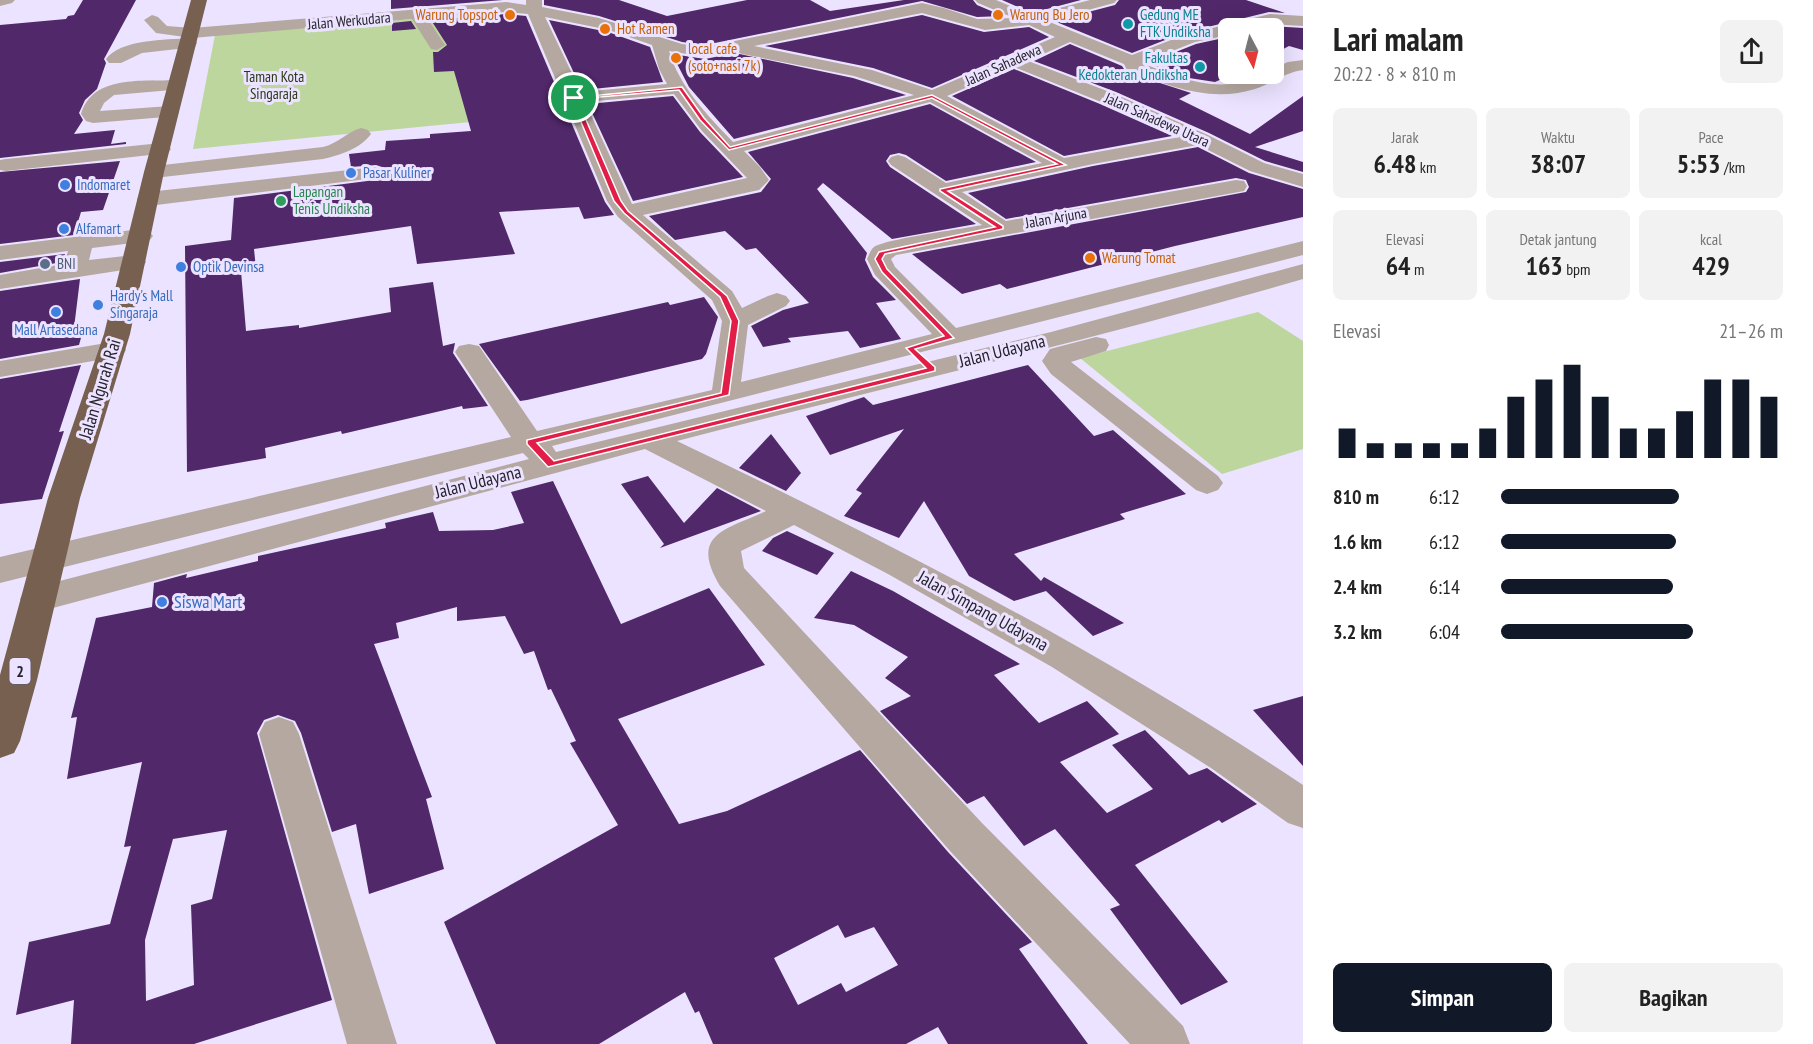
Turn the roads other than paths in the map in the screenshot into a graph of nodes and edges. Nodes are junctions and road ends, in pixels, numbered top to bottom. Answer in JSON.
{"nodes":[{"id":1,"x":7,"y":0,"type":"edge"},
{"id":2,"x":199,"y":0,"type":"edge"},
{"id":3,"x":433,"y":0,"type":"edge"},
{"id":4,"x":983,"y":0,"type":"edge"},
{"id":5,"x":1109,"y":0,"type":"edge"},
{"id":6,"x":0,"y":1,"type":"edge"},
{"id":7,"x":1082,"y":2,"type":"edge"},
{"id":8,"x":533,"y":3,"type":"edge"},
{"id":9,"x":449,"y":12,"type":"junction"},
{"id":10,"x":417,"y":15,"type":"junction"},
{"id":11,"x":1031,"y":19,"type":"junction"},
{"id":12,"x":152,"y":20,"type":"dead end"},
{"id":13,"x":1284,"y":20,"type":"edge"},
{"id":14,"x":1303,"y":21,"type":"edge"},
{"id":15,"x":1061,"y":32,"type":"junction"},
{"id":16,"x":1218,"y":32,"type":"edge"},
{"id":17,"x":792,"y":33,"type":"junction"},
{"id":18,"x":191,"y":38,"type":"junction"},
{"id":19,"x":659,"y":41,"type":"junction"},
{"id":20,"x":436,"y":45,"type":"dead end"},
{"id":21,"x":720,"y":49,"type":"junction"},
{"id":22,"x":782,"y":58,"type":"junction"},
{"id":23,"x":1011,"y":60,"type":"junction"},
{"id":24,"x":1132,"y":61,"type":"junction"},
{"id":25,"x":1303,"y":65,"type":"edge"},
{"id":26,"x":787,"y":76,"type":"dead end"},
{"id":27,"x":177,"y":84,"type":"junction"},
{"id":28,"x":681,"y":88,"type":"junction"},
{"id":29,"x":932,"y":96,"type":"junction"},
{"id":30,"x":574,"y":98,"type":"junction"},
{"id":31,"x":82,"y":134,"type":"dead end"},
{"id":32,"x":360,"y":134,"type":"dead end"},
{"id":33,"x":1201,"y":139,"type":"junction"},
{"id":34,"x":163,"y":140,"type":"junction"},
{"id":35,"x":729,"y":149,"type":"junction"},
{"id":36,"x":898,"y":161,"type":"dead end"},
{"id":37,"x":6,"y":165,"type":"dead end"},
{"id":38,"x":1062,"y":165,"type":"junction"},
{"id":39,"x":376,"y":173,"type":"dead end"},
{"id":40,"x":1303,"y":181,"type":"edge"},
{"id":41,"x":1236,"y":186,"type":"dead end"},
{"id":42,"x":943,"y":190,"type":"junction"},
{"id":43,"x":148,"y":199,"type":"junction"},
{"id":44,"x":626,"y":212,"type":"junction"},
{"id":45,"x":1000,"y":228,"type":"junction"},
{"id":46,"x":141,"y":236,"type":"junction"},
{"id":47,"x":82,"y":242,"type":"junction"},
{"id":48,"x":1303,"y":248,"type":"edge"},
{"id":49,"x":0,"y":253,"type":"edge"},
{"id":50,"x":134,"y":262,"type":"junction"},
{"id":51,"x":78,"y":269,"type":"junction"},
{"id":52,"x":1303,"y":271,"type":"edge"},
{"id":53,"x":1191,"y":277,"type":"junction"},
{"id":54,"x":0,"y":282,"type":"edge"},
{"id":55,"x":1303,"y":289,"type":"edge"},
{"id":56,"x":777,"y":301,"type":"dead end"},
{"id":57,"x":1229,"y":301,"type":"junction"},
{"id":58,"x":735,"y":321,"type":"junction"},
{"id":59,"x":950,"y":338,"type":"junction"},
{"id":60,"x":910,"y":348,"type":"junction"},
{"id":61,"x":112,"y":350,"type":"junction"},
{"id":62,"x":469,"y":352,"type":"dead end"},
{"id":63,"x":0,"y":369,"type":"edge"},
{"id":64,"x":932,"y":369,"type":"junction"},
{"id":65,"x":724,"y":395,"type":"junction"},
{"id":66,"x":648,"y":439,"type":"junction"},
{"id":67,"x":541,"y":453,"type":"junction"},
{"id":68,"x":1207,"y":483,"type":"dead end"},
{"id":69,"x":795,"y":510,"type":"junction"},
{"id":70,"x":48,"y":560,"type":"junction"},
{"id":71,"x":0,"y":570,"type":"edge"},
{"id":72,"x":38,"y":599,"type":"junction"},
{"id":73,"x":279,"y":734,"type":"dead end"},
{"id":74,"x":0,"y":741,"type":"edge"},
{"id":75,"x":1303,"y":809,"type":"edge"},
{"id":76,"x":372,"y":1044,"type":"edge"},
{"id":77,"x":1165,"y":1044,"type":"edge"}],
"edges":[{"from":1,"to":6,"type":"street"},
{"from":2,"to":18,"type":"highway","name":"Jalan Ngurah Rai","number":"2"},
{"from":3,"to":9,"type":"street"},
{"from":4,"to":11,"type":"street","name":"Jalan Sahadewa"},
{"from":5,"to":7,"type":"street"},
{"from":7,"to":11,"type":"street"},
{"from":8,"to":9,"type":"street","name":"Jalan Werkudara"},
{"from":8,"to":19,"type":"street"},
{"from":8,"to":30,"type":"street"},
{"from":9,"to":10,"type":"street","name":"Jalan Werkudara"},
{"from":10,"to":18,"type":"street","name":"Jalan Werkudara"},
{"from":10,"to":20,"type":"street"},
{"from":11,"to":15,"type":"street","name":"Jalan Sahadewa"},
{"from":11,"to":17,"type":"street"},
{"from":12,"to":18,"type":"street"},
{"from":13,"to":14,"type":"street"},
{"from":15,"to":23,"type":"street","name":"Jalan Sahadewa"},
{"from":15,"to":24,"type":"street"},
{"from":16,"to":24,"type":"street"},
{"from":17,"to":21,"type":"street"},
{"from":17,"to":22,"type":"street"},
{"from":18,"to":27,"type":"highway","name":"Jalan Ngurah Rai","number":"2"},
{"from":18,"to":27,"type":"street"},
{"from":19,"to":21,"type":"street"},
{"from":19,"to":28,"type":"street"},
{"from":21,"to":22,"type":"street"},
{"from":21,"to":26,"type":"street"},
{"from":22,"to":29,"type":"street"},
{"from":23,"to":29,"type":"street","name":"Jalan Sahadewa"},
{"from":23,"to":33,"type":"street","name":"Jalan Sahadewa Utara"},
{"from":24,"to":25,"type":"street"},
{"from":27,"to":34,"type":"highway","name":"Jalan Ngurah Rai","number":"2"},
{"from":27,"to":34,"type":"street"},
{"from":28,"to":30,"type":"street"},
{"from":28,"to":35,"type":"street"},
{"from":29,"to":35,"type":"street","name":"Jalan Sahadewa"},
{"from":29,"to":38,"type":"street"},
{"from":30,"to":44,"type":"street"},
{"from":31,"to":34,"type":"street"},
{"from":32,"to":34,"type":"street"},
{"from":33,"to":38,"type":"street"},
{"from":33,"to":40,"type":"street","name":"Jalan Sahadewa Utara"},
{"from":34,"to":37,"type":"street"},
{"from":34,"to":43,"type":"highway","name":"Jalan Ngurah Rai","number":"2"},
{"from":35,"to":44,"type":"street"},
{"from":36,"to":42,"type":"street"},
{"from":38,"to":42,"type":"street"},
{"from":39,"to":43,"type":"street"},
{"from":41,"to":45,"type":"street","name":"Jalan Arjuna"},
{"from":42,"to":45,"type":"street"},
{"from":43,"to":46,"type":"highway","name":"Jalan Ngurah Rai","number":"2"},
{"from":44,"to":58,"type":"street"},
{"from":45,"to":59,"type":"street","name":"Jalan Arjuna"},
{"from":46,"to":47,"type":"street"},
{"from":46,"to":50,"type":"highway","name":"Jalan Ngurah Rai","number":"2"},
{"from":47,"to":49,"type":"street"},
{"from":47,"to":51,"type":"street"},
{"from":48,"to":53,"type":"street","name":"Jalan Udayana"},
{"from":50,"to":51,"type":"street"},
{"from":50,"to":61,"type":"highway","name":"Jalan Ngurah Rai","number":"2"},
{"from":51,"to":54,"type":"street"},
{"from":52,"to":57,"type":"street","name":"Jalan Udayana"},
{"from":53,"to":57,"type":"street"},
{"from":53,"to":59,"type":"street","name":"Jalan Udayana"},
{"from":55,"to":57,"type":"street"},
{"from":56,"to":58,"type":"street"},
{"from":57,"to":64,"type":"street","name":"Jalan Udayana"},
{"from":57,"to":68,"type":"street"},
{"from":58,"to":65,"type":"street"},
{"from":59,"to":60,"type":"street","name":"Jalan Udayana"},
{"from":60,"to":64,"type":"street"},
{"from":60,"to":65,"type":"street","name":"Jalan Udayana"},
{"from":61,"to":63,"type":"street"},
{"from":61,"to":70,"type":"highway","name":"Jalan Ngurah Rai","number":"2"},
{"from":62,"to":67,"type":"street"},
{"from":64,"to":66,"type":"street","name":"Jalan Udayana"},
{"from":65,"to":67,"type":"street","name":"Jalan Udayana"},
{"from":66,"to":67,"type":"street","name":"Jalan Udayana"},
{"from":66,"to":69,"type":"street","name":"Jalan Simpang Udayana"},
{"from":67,"to":70,"type":"street","name":"Jalan Udayana"},
{"from":67,"to":72,"type":"street","name":"Jalan Udayana"},
{"from":69,"to":75,"type":"street","name":"Jalan Simpang Udayana"},
{"from":69,"to":77,"type":"street"},
{"from":70,"to":71,"type":"street","name":"Jalan Udayana"},
{"from":70,"to":72,"type":"highway","name":"Jalan Ngurah Rai","number":"2"},
{"from":72,"to":74,"type":"highway","name":"Jalan Ngurah Rai","number":"2"},
{"from":73,"to":76,"type":"street"}]}
